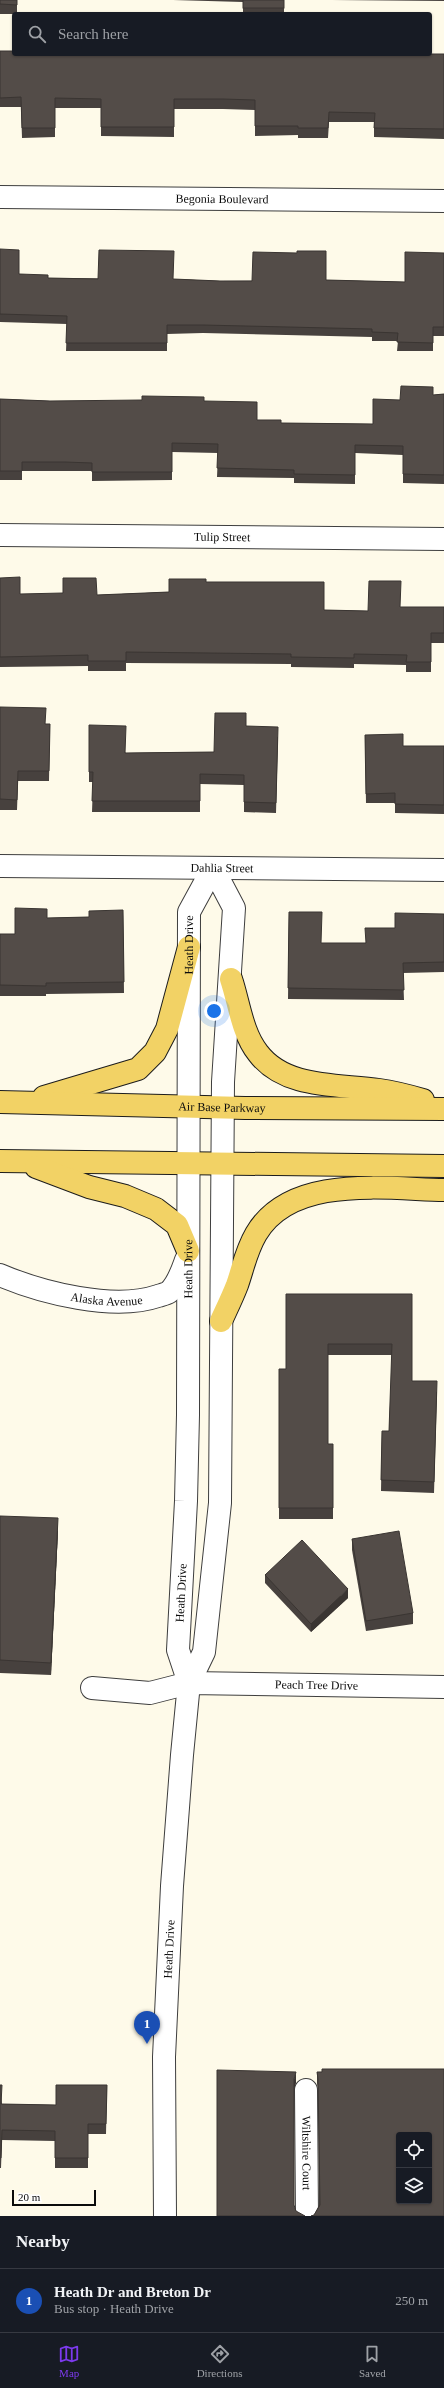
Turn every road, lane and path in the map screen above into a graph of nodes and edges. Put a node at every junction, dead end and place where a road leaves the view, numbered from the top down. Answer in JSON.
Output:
{"nodes":[{"id":1,"x":0,"y":197,"type":"edge"},
{"id":2,"x":444,"y":201,"type":"edge"},
{"id":3,"x":0,"y":535,"type":"edge"},
{"id":4,"x":444,"y":539,"type":"edge"},
{"id":5,"x":0,"y":866,"type":"edge"},
{"id":6,"x":213,"y":868,"type":"junction"},
{"id":7,"x":444,"y":870,"type":"edge"},
{"id":8,"x":189,"y":947,"type":"junction"},
{"id":9,"x":231,"y":979,"type":"junction"},
{"id":10,"x":0,"y":1102,"type":"edge"},
{"id":11,"x":24,"y":1102,"type":"junction"},
{"id":12,"x":444,"y":1104,"type":"edge"},
{"id":13,"x":188,"y":1106,"type":"junction"},
{"id":14,"x":223,"y":1107,"type":"junction"},
{"id":15,"x":444,"y":1109,"type":"edge"},
{"id":16,"x":0,"y":1161,"type":"edge"},
{"id":17,"x":21,"y":1161,"type":"junction"},
{"id":18,"x":188,"y":1164,"type":"junction"},
{"id":19,"x":222,"y":1164,"type":"junction"},
{"id":20,"x":444,"y":1166,"type":"edge"},
{"id":21,"x":444,"y":1190,"type":"edge"},
{"id":22,"x":188,"y":1251,"type":"junction"},
{"id":23,"x":0,"y":1275,"type":"edge"},
{"id":24,"x":221,"y":1322,"type":"junction"},
{"id":25,"x":189,"y":1683,"type":"junction"},
{"id":26,"x":444,"y":1687,"type":"edge"},
{"id":27,"x":92,"y":1688,"type":"dead end"},
{"id":28,"x":306,"y":2090,"type":"dead end"},
{"id":29,"x":165,"y":2216,"type":"edge"},
{"id":30,"x":306,"y":2216,"type":"edge"}],
"edges":[{"from":1,"to":2,"type":"street","name":"Begonia Boulevard"},
{"from":3,"to":4,"type":"street","name":"Tulip Street"},
{"from":5,"to":6,"type":"street","name":"Dahlia Street"},
{"from":6,"to":7,"type":"street","name":"Dahlia Street"},
{"from":6,"to":8,"type":"street","name":"Heath Drive"},
{"from":6,"to":9,"type":"street","name":"Heath Drive"},
{"from":8,"to":11,"type":"main road"},
{"from":8,"to":13,"type":"street","name":"Heath Drive"},
{"from":9,"to":12,"type":"main road"},
{"from":9,"to":14,"type":"street","name":"Heath Drive"},
{"from":10,"to":11,"type":"main road","name":"Air Base Parkway"},
{"from":11,"to":13,"type":"main road","name":"Air Base Parkway"},
{"from":13,"to":14,"type":"main road","name":"Air Base Parkway"},
{"from":13,"to":18,"type":"street","name":"Heath Drive"},
{"from":14,"to":15,"type":"main road","name":"Air Base Parkway"},
{"from":14,"to":19,"type":"street","name":"Heath Drive"},
{"from":16,"to":17,"type":"main road"},
{"from":17,"to":18,"type":"main road"},
{"from":17,"to":22,"type":"main road"},
{"from":18,"to":19,"type":"main road"},
{"from":18,"to":22,"type":"street","name":"Heath Drive"},
{"from":19,"to":20,"type":"main road"},
{"from":19,"to":24,"type":"street","name":"Heath Drive"},
{"from":21,"to":24,"type":"main road"},
{"from":22,"to":23,"type":"street","name":"Alaska Avenue"},
{"from":22,"to":25,"type":"street","name":"Heath Drive"},
{"from":24,"to":25,"type":"street","name":"Heath Drive"},
{"from":25,"to":26,"type":"street","name":"Peach Tree Drive"},
{"from":25,"to":27,"type":"street","name":"Peach Tree Drive"},
{"from":25,"to":29,"type":"street","name":"Heath Drive"},
{"from":28,"to":30,"type":"street","name":"Wiltshire Court"}]}
